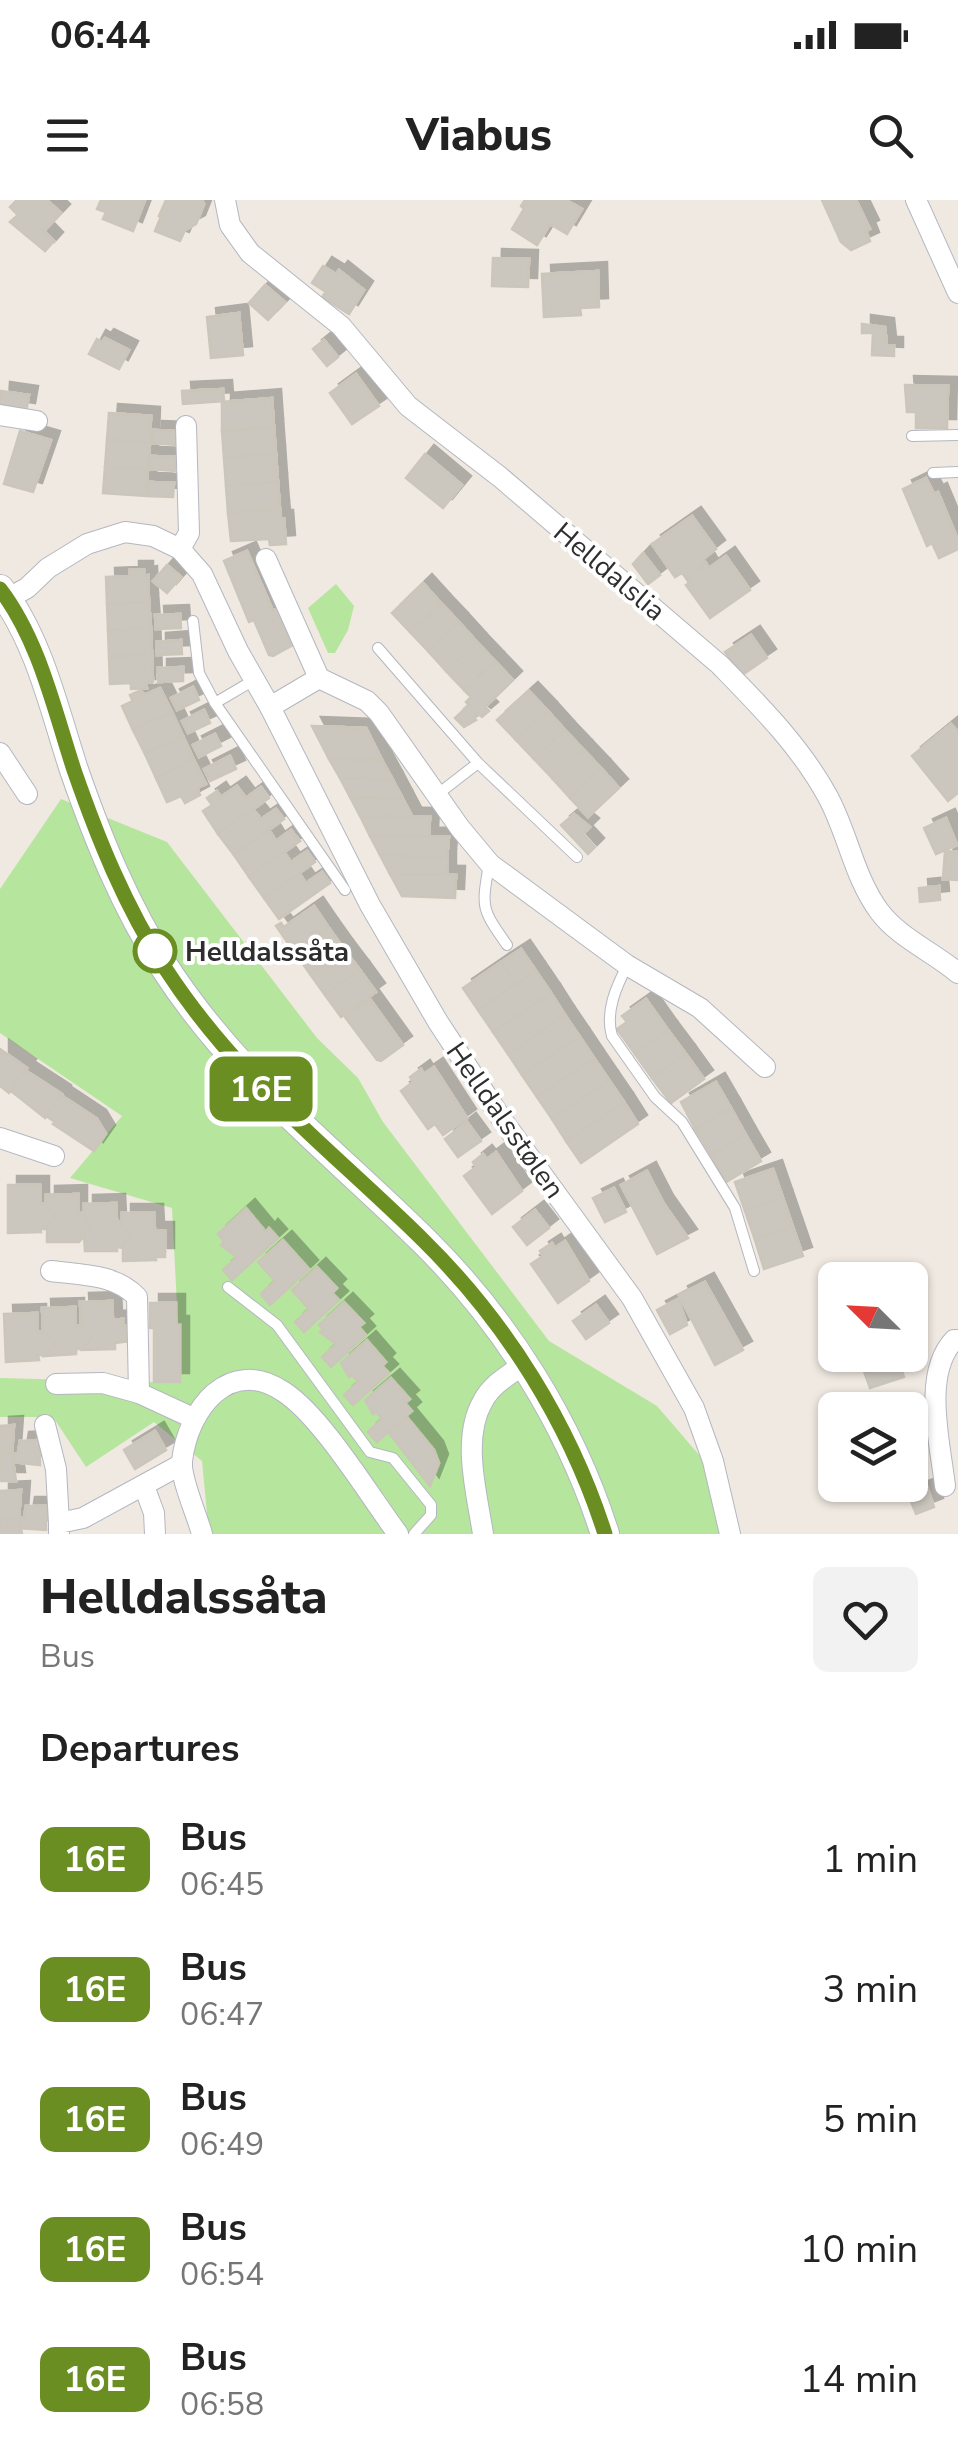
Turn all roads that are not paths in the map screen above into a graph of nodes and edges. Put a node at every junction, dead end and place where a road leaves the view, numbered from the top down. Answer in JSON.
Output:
{"nodes":[{"id":1,"x":224,"y":200,"type":"edge"},
{"id":2,"x":916,"y":200,"type":"edge"},
{"id":3,"x":958,"y":293,"type":"edge"},
{"id":4,"x":0,"y":415,"type":"edge"},
{"id":5,"x":37,"y":421,"type":"dead end"},
{"id":6,"x":186,"y":426,"type":"dead end"},
{"id":7,"x":958,"y":435,"type":"edge"},
{"id":8,"x":912,"y":436,"type":"dead end"},
{"id":9,"x":933,"y":472,"type":"dead end"},
{"id":10,"x":958,"y":472,"type":"edge"},
{"id":11,"x":180,"y":549,"type":"junction"},
{"id":12,"x":266,"y":560,"type":"dead end"},
{"id":13,"x":4,"y":594,"type":"edge"},
{"id":14,"x":193,"y":620,"type":"dead end"},
{"id":15,"x":378,"y":648,"type":"dead end"},
{"id":16,"x":319,"y":678,"type":"junction"},
{"id":17,"x":254,"y":680,"type":"junction"},
{"id":18,"x":215,"y":703,"type":"junction"},
{"id":19,"x":270,"y":707,"type":"junction"},
{"id":20,"x":0,"y":752,"type":"edge"},
{"id":21,"x":478,"y":763,"type":"junction"},
{"id":22,"x":27,"y":794,"type":"dead end"},
{"id":23,"x":438,"y":794,"type":"junction"},
{"id":24,"x":578,"y":857,"type":"dead end"},
{"id":25,"x":490,"y":864,"type":"junction"},
{"id":26,"x":344,"y":890,"type":"dead end"},
{"id":27,"x":507,"y":946,"type":"dead end"},
{"id":28,"x":628,"y":965,"type":"junction"},
{"id":29,"x":958,"y":973,"type":"edge"},
{"id":30,"x":764,"y":1067,"type":"dead end"},
{"id":31,"x":0,"y":1138,"type":"edge"},
{"id":32,"x":54,"y":1156,"type":"dead end"},
{"id":33,"x":51,"y":1271,"type":"dead end"},
{"id":34,"x":754,"y":1271,"type":"dead end"},
{"id":35,"x":228,"y":1287,"type":"dead end"},
{"id":36,"x":958,"y":1340,"type":"edge"},
{"id":37,"x":524,"y":1364,"type":"junction"},
{"id":38,"x":56,"y":1384,"type":"dead end"},
{"id":39,"x":139,"y":1393,"type":"junction"},
{"id":40,"x":193,"y":1418,"type":"junction"},
{"id":41,"x":45,"y":1426,"type":"dead end"},
{"id":42,"x":182,"y":1464,"type":"junction"},
{"id":43,"x":144,"y":1486,"type":"junction"},
{"id":44,"x":944,"y":1486,"type":"dead end"},
{"id":45,"x":59,"y":1529,"type":"edge"},
{"id":46,"x":155,"y":1534,"type":"edge"},
{"id":47,"x":202,"y":1534,"type":"edge"},
{"id":48,"x":398,"y":1534,"type":"edge"},
{"id":49,"x":414,"y":1534,"type":"edge"},
{"id":50,"x":484,"y":1534,"type":"edge"},
{"id":51,"x":605,"y":1534,"type":"edge"},
{"id":52,"x":730,"y":1534,"type":"edge"}],
"edges":[{"from":1,"to":29,"type":"street","name":"Helldalslia"},
{"from":2,"to":3,"type":"street"},
{"from":4,"to":5,"type":"street"},
{"from":6,"to":11,"type":"street"},
{"from":7,"to":8,"type":"lane"},
{"from":9,"to":10,"type":"lane"},
{"from":11,"to":13,"type":"street"},
{"from":11,"to":17,"type":"street","name":"Helldalsstølen"},
{"from":12,"to":16,"type":"street"},
{"from":13,"to":37,"type":"main road"},
{"from":14,"to":18,"type":"lane"},
{"from":15,"to":21,"type":"lane"},
{"from":16,"to":19,"type":"street"},
{"from":16,"to":23,"type":"street"},
{"from":17,"to":18,"type":"lane"},
{"from":17,"to":19,"type":"street","name":"Helldalsstølen"},
{"from":18,"to":26,"type":"lane"},
{"from":19,"to":52,"type":"street","name":"Helldalsstølen"},
{"from":20,"to":22,"type":"street"},
{"from":21,"to":23,"type":"lane"},
{"from":21,"to":24,"type":"lane"},
{"from":23,"to":25,"type":"street"},
{"from":25,"to":27,"type":"lane"},
{"from":25,"to":28,"type":"street"},
{"from":28,"to":30,"type":"street"},
{"from":28,"to":34,"type":"lane"},
{"from":31,"to":32,"type":"street"},
{"from":33,"to":39,"type":"street"},
{"from":35,"to":49,"type":"lane"},
{"from":36,"to":44,"type":"street"},
{"from":37,"to":50,"type":"street"},
{"from":37,"to":51,"type":"main road"},
{"from":38,"to":39,"type":"street"},
{"from":39,"to":40,"type":"street"},
{"from":40,"to":42,"type":"street"},
{"from":40,"to":48,"type":"street"},
{"from":41,"to":45,"type":"street"},
{"from":42,"to":43,"type":"street"},
{"from":42,"to":47,"type":"street"},
{"from":43,"to":45,"type":"street"},
{"from":43,"to":46,"type":"street"}]}
